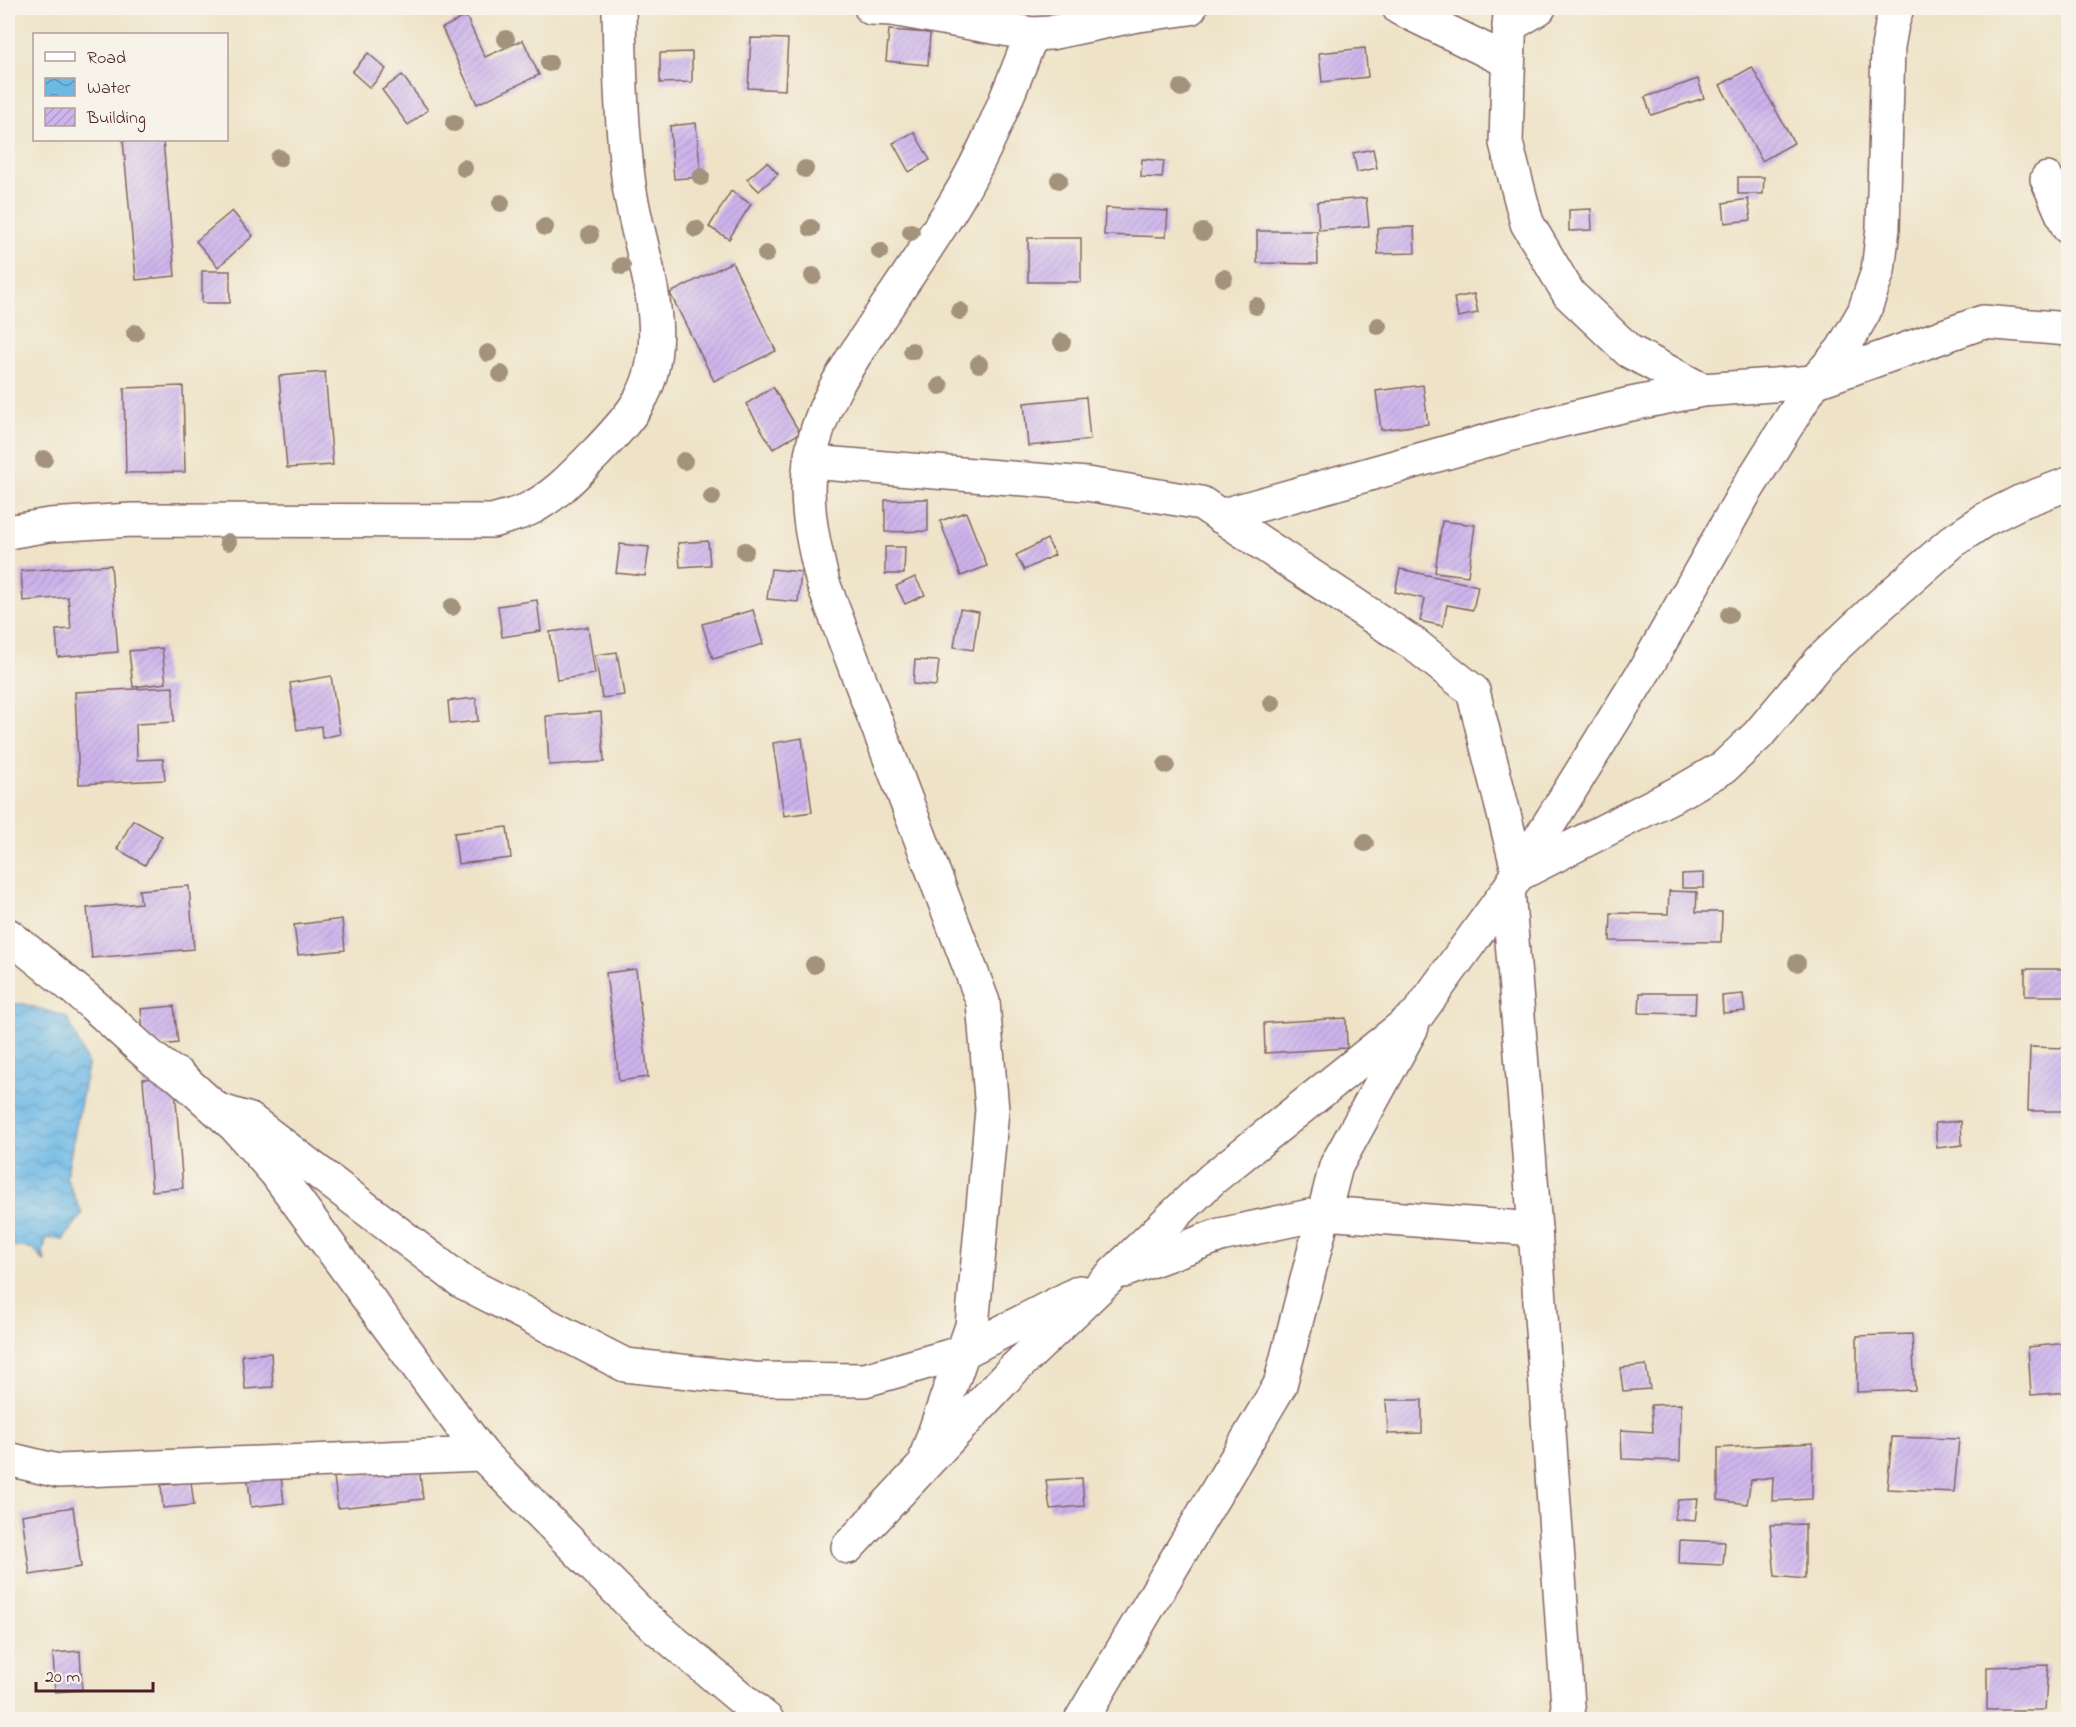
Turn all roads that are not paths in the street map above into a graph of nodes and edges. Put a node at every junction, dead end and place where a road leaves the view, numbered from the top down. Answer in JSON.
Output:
{"nodes":[{"id":1,"x":619,"y":8,"type":"edge"},
{"id":2,"x":871,"y":8,"type":"edge"},
{"id":3,"x":1190,"y":8,"type":"edge"},
{"id":4,"x":1399,"y":8,"type":"edge"},
{"id":5,"x":1539,"y":8,"type":"edge"},
{"id":6,"x":1897,"y":8,"type":"edge"},
{"id":7,"x":1510,"y":17,"type":"edge"},
{"id":8,"x":1032,"y":34,"type":"junction"},
{"id":9,"x":1508,"y":61,"type":"junction"},
{"id":10,"x":2047,"y":178,"type":"dead end"},
{"id":11,"x":2068,"y":227,"type":"edge"},
{"id":12,"x":2068,"y":329,"type":"edge"},
{"id":13,"x":1814,"y":382,"type":"junction"},
{"id":14,"x":1702,"y":390,"type":"junction"},
{"id":15,"x":810,"y":462,"type":"junction"},
{"id":16,"x":2068,"y":484,"type":"edge"},
{"id":17,"x":1220,"y":516,"type":"junction"},
{"id":18,"x":8,"y":532,"type":"edge"},
{"id":19,"x":1513,"y":882,"type":"junction"},
{"id":20,"x":8,"y":935,"type":"edge"},
{"id":21,"x":1418,"y":1014,"type":"junction"},
{"id":22,"x":218,"y":1110,"type":"junction"},
{"id":23,"x":1324,"y":1213,"type":"junction"},
{"id":24,"x":1535,"y":1229,"type":"junction"},
{"id":25,"x":1112,"y":1275,"type":"junction"},
{"id":26,"x":963,"y":1352,"type":"junction"},
{"id":27,"x":482,"y":1454,"type":"junction"},
{"id":28,"x":8,"y":1459,"type":"edge"},
{"id":29,"x":922,"y":1467,"type":"junction"},
{"id":30,"x":848,"y":1547,"type":"dead end"},
{"id":31,"x":767,"y":1719,"type":"edge"},
{"id":32,"x":1082,"y":1719,"type":"edge"},
{"id":33,"x":1569,"y":1719,"type":"edge"}],
"edges":[{"from":1,"to":18,"type":"street"},
{"from":2,"to":8,"type":"street"},
{"from":3,"to":8,"type":"street"},
{"from":4,"to":9,"type":"street"},
{"from":5,"to":7,"type":"street"},
{"from":6,"to":13,"type":"street"},
{"from":7,"to":9,"type":"street"},
{"from":8,"to":15,"type":"street"},
{"from":9,"to":14,"type":"street"},
{"from":10,"to":11,"type":"street"},
{"from":12,"to":13,"type":"street"},
{"from":13,"to":14,"type":"street"},
{"from":13,"to":19,"type":"street"},
{"from":14,"to":17,"type":"street"},
{"from":15,"to":17,"type":"street"},
{"from":15,"to":26,"type":"street"},
{"from":16,"to":19,"type":"street"},
{"from":17,"to":19,"type":"street"},
{"from":19,"to":21,"type":"street"},
{"from":19,"to":24,"type":"street"},
{"from":20,"to":22,"type":"street"},
{"from":21,"to":23,"type":"street"},
{"from":21,"to":25,"type":"street"},
{"from":22,"to":26,"type":"street"},
{"from":22,"to":27,"type":"street"},
{"from":23,"to":24,"type":"street"},
{"from":23,"to":25,"type":"street"},
{"from":23,"to":32,"type":"street"},
{"from":24,"to":33,"type":"street"},
{"from":25,"to":26,"type":"street"},
{"from":25,"to":29,"type":"street"},
{"from":26,"to":29,"type":"street"},
{"from":27,"to":28,"type":"street"},
{"from":27,"to":31,"type":"street"},
{"from":29,"to":30,"type":"street"}]}
